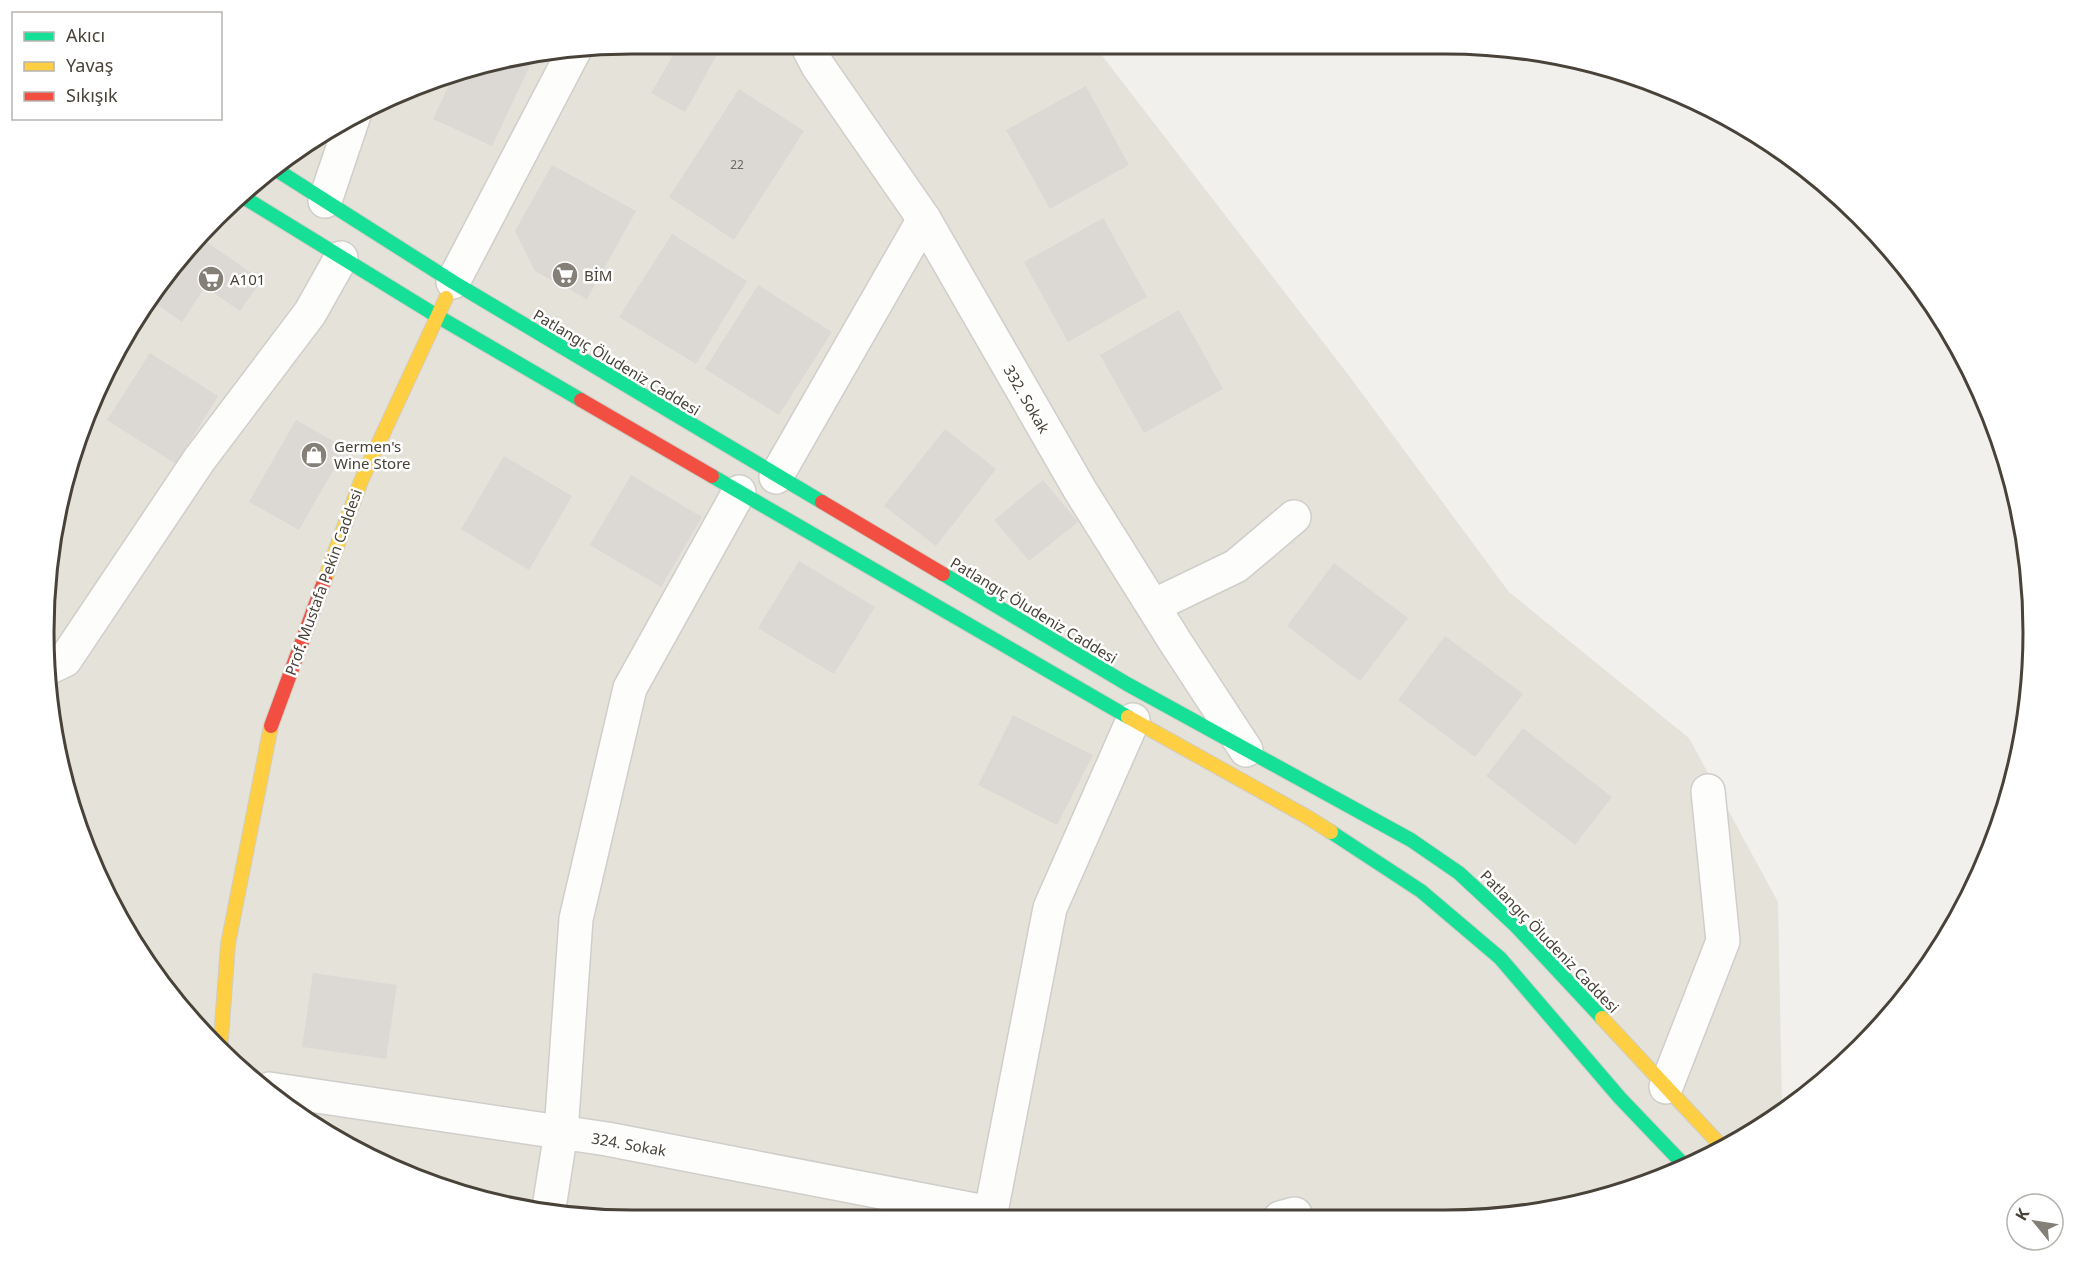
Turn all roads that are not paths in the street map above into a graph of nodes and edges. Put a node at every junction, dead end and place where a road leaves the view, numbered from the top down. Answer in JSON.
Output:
{"nodes":[{"id":1,"x":812,"y":54,"type":"edge"},
{"id":2,"x":571,"y":58,"type":"edge"},
{"id":3,"x":350,"y":128,"type":"edge"},
{"id":4,"x":281,"y":173,"type":"edge"},
{"id":5,"x":248,"y":200,"type":"edge"},
{"id":6,"x":325,"y":201,"type":"junction"},
{"id":7,"x":924,"y":219,"type":"junction"},
{"id":8,"x":341,"y":258,"type":"junction"},
{"id":9,"x":453,"y":282,"type":"junction"},
{"id":10,"x":437,"y":316,"type":"junction"},
{"id":11,"x":776,"y":477,"type":"junction"},
{"id":12,"x":739,"y":492,"type":"junction"},
{"id":13,"x":1294,"y":517,"type":"dead end"},
{"id":14,"x":1153,"y":606,"type":"junction"},
{"id":15,"x":55,"y":665,"type":"edge"},
{"id":16,"x":1133,"y":720,"type":"junction"},
{"id":17,"x":1246,"y":750,"type":"junction"},
{"id":18,"x":1708,"y":791,"type":"dead end"},
{"id":19,"x":221,"y":1039,"type":"edge"},
{"id":20,"x":1666,"y":1087,"type":"junction"},
{"id":21,"x":279,"y":1091,"type":"edge"},
{"id":22,"x":561,"y":1132,"type":"junction"},
{"id":23,"x":1717,"y":1142,"type":"edge"},
{"id":24,"x":1679,"y":1160,"type":"edge"},
{"id":25,"x":550,"y":1204,"type":"edge"},
{"id":26,"x":965,"y":1210,"type":"edge"},
{"id":27,"x":991,"y":1210,"type":"edge"}],
"edges":[{"from":1,"to":7,"type":"street","name":"332. Sokak"},
{"from":2,"to":9,"type":"street","name":"Prof. Mustafa Pekin Caddesi"},
{"from":3,"to":6,"type":"street"},
{"from":4,"to":6,"type":"main road","name":"Patlangıç Öludeniz Caddesi"},
{"from":5,"to":8,"type":"main road"},
{"from":6,"to":9,"type":"main road","name":"Patlangıç Öludeniz Caddesi"},
{"from":7,"to":11,"type":"street"},
{"from":7,"to":14,"type":"street","name":"332. Sokak"},
{"from":8,"to":10,"type":"main road"},
{"from":8,"to":15,"type":"street"},
{"from":9,"to":10,"type":"main road","name":"Prof. Mustafa Pekin Caddesi"},
{"from":9,"to":11,"type":"main road","name":"Patlangıç Öludeniz Caddesi"},
{"from":10,"to":12,"type":"main road"},
{"from":10,"to":19,"type":"main road","name":"Prof. Mustafa Pekin Caddesi"},
{"from":11,"to":17,"type":"main road","name":"Patlangıç Öludeniz Caddesi"},
{"from":12,"to":16,"type":"main road"},
{"from":12,"to":22,"type":"street"},
{"from":13,"to":14,"type":"street"},
{"from":14,"to":17,"type":"street","name":"332. Sokak"},
{"from":16,"to":24,"type":"main road"},
{"from":16,"to":27,"type":"street"},
{"from":17,"to":20,"type":"main road","name":"Patlangıç Öludeniz Caddesi"},
{"from":18,"to":20,"type":"street"},
{"from":20,"to":23,"type":"main road","name":"Patlangıç Öludeniz Caddesi"},
{"from":21,"to":22,"type":"street","name":"324. Sokak"},
{"from":22,"to":25,"type":"street"},
{"from":22,"to":26,"type":"street","name":"324. Sokak"}]}
